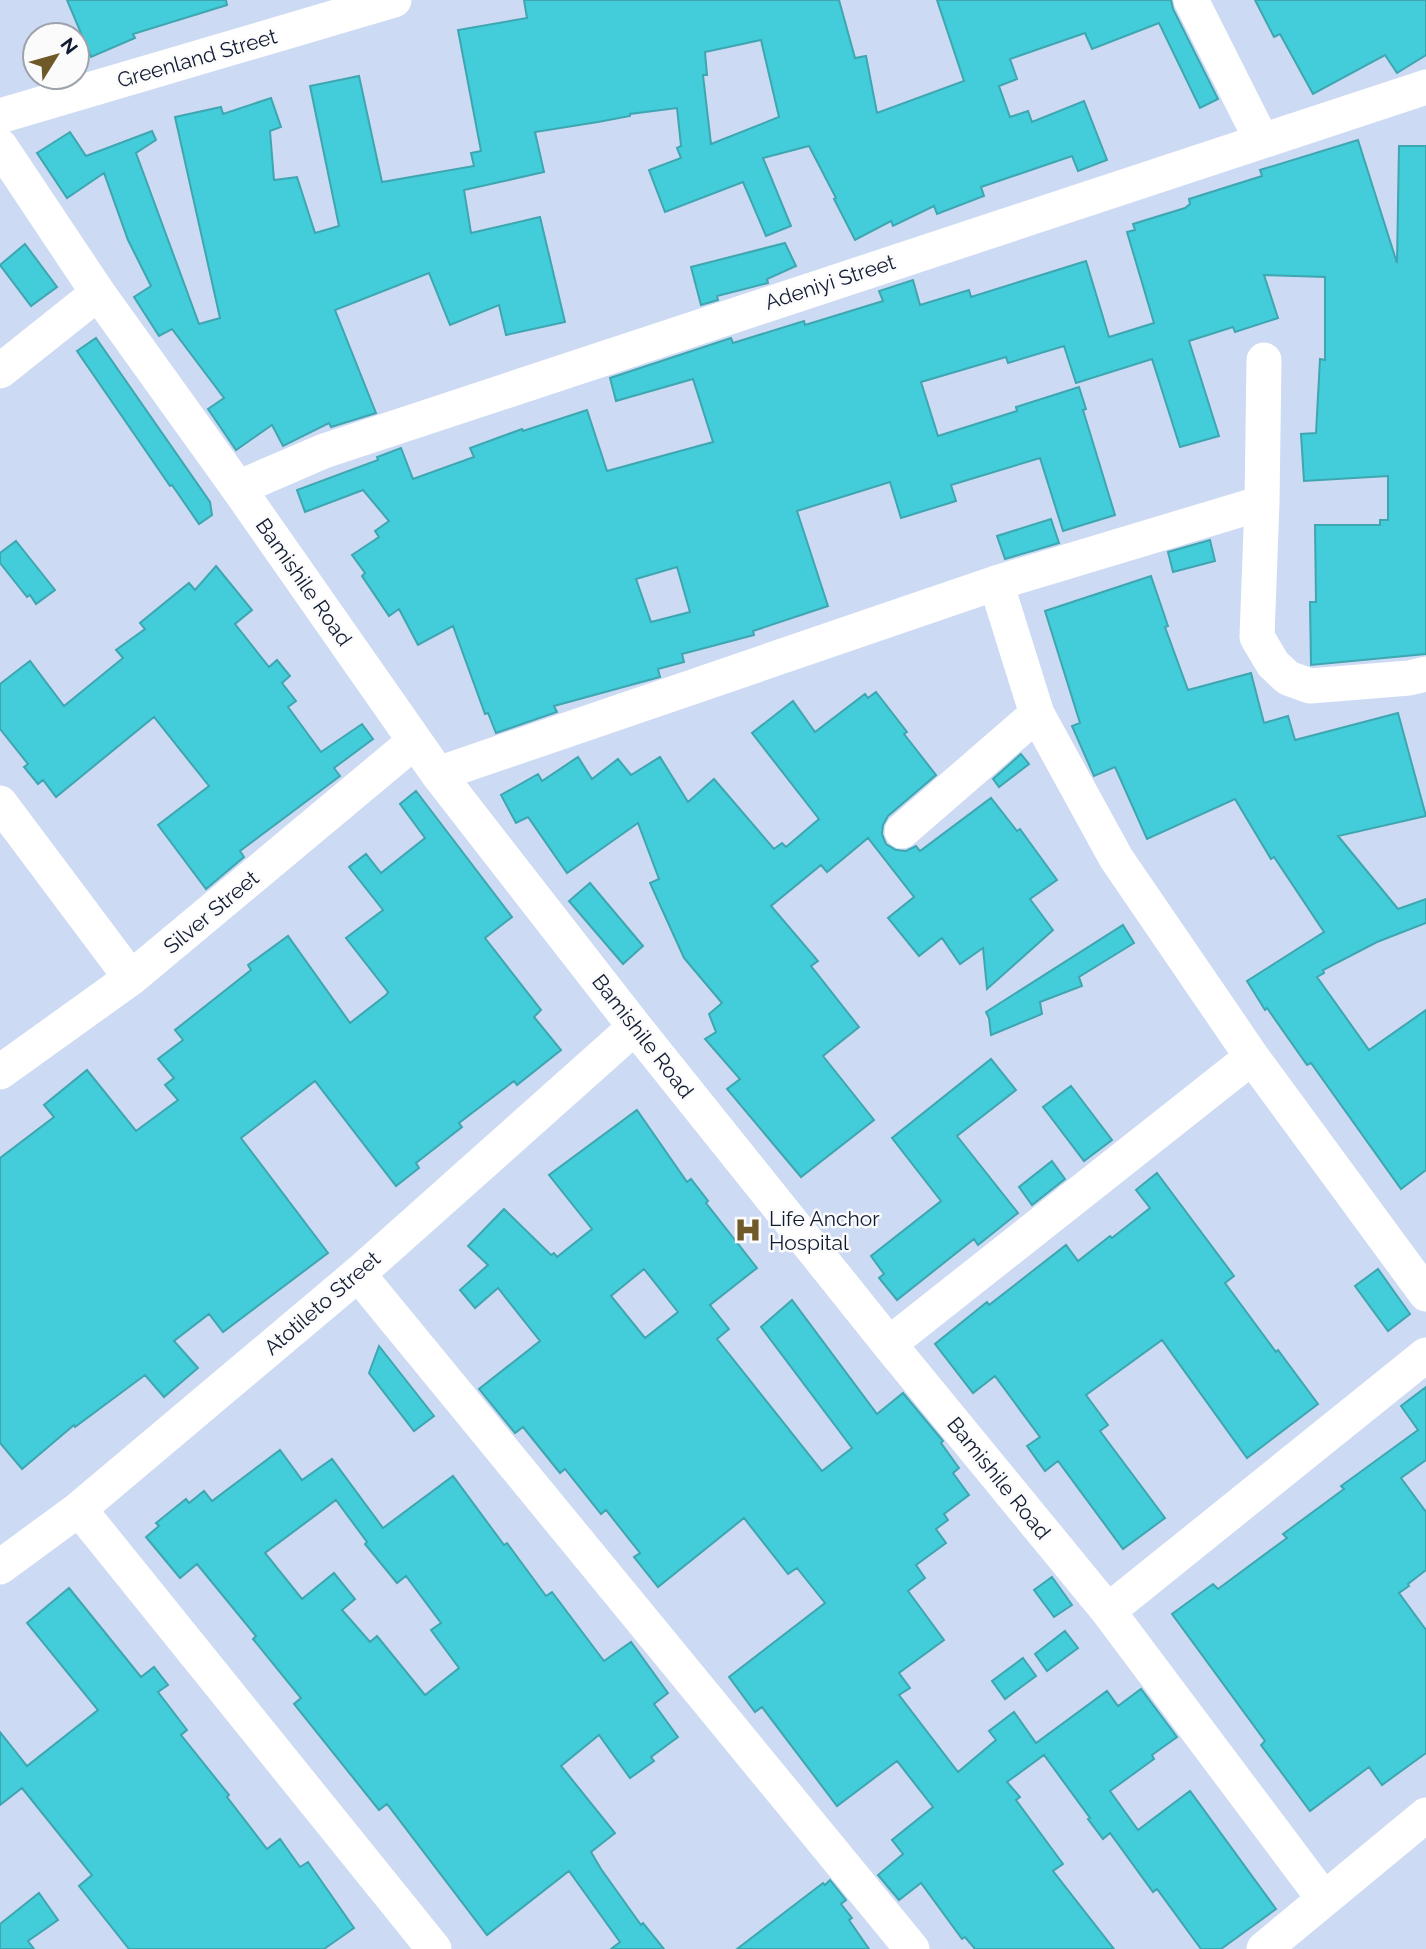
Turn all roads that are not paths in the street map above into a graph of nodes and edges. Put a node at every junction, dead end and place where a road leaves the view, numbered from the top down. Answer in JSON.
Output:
{"nodes":[{"id":1,"x":394,"y":0,"type":"edge"},
{"id":2,"x":1191,"y":0,"type":"edge"},
{"id":3,"x":1426,"y":87,"type":"edge"},
{"id":4,"x":0,"y":116,"type":"edge"},
{"id":5,"x":1262,"y":141,"type":"junction"},
{"id":6,"x":0,"y":146,"type":"edge"},
{"id":7,"x":99,"y":293,"type":"junction"},
{"id":8,"x":1264,"y":360,"type":"dead end"},
{"id":9,"x":0,"y":371,"type":"edge"},
{"id":10,"x":238,"y":488,"type":"junction"},
{"id":11,"x":1262,"y":503,"type":"junction"},
{"id":12,"x":996,"y":583,"type":"junction"},
{"id":13,"x":1420,"y":685,"type":"edge"},
{"id":14,"x":1037,"y":715,"type":"junction"},
{"id":15,"x":415,"y":741,"type":"junction"},
{"id":16,"x":438,"y":774,"type":"junction"},
{"id":17,"x":0,"y":803,"type":"edge"},
{"id":18,"x":902,"y":831,"type":"dead end"},
{"id":19,"x":131,"y":978,"type":"junction"},
{"id":20,"x":635,"y":1027,"type":"junction"},
{"id":21,"x":1252,"y":1057,"type":"junction"},
{"id":22,"x":0,"y":1072,"type":"edge"},
{"id":23,"x":358,"y":1273,"type":"junction"},
{"id":24,"x":1426,"y":1294,"type":"edge"},
{"id":25,"x":888,"y":1344,"type":"junction"},
{"id":26,"x":1426,"y":1355,"type":"edge"},
{"id":27,"x":79,"y":1509,"type":"junction"},
{"id":28,"x":0,"y":1567,"type":"edge"},
{"id":29,"x":1108,"y":1611,"type":"junction"},
{"id":30,"x":1426,"y":1815,"type":"edge"},
{"id":31,"x":1324,"y":1899,"type":"junction"},
{"id":32,"x":1266,"y":1948,"type":"edge"},
{"id":33,"x":434,"y":1949,"type":"edge"},
{"id":34,"x":912,"y":1949,"type":"edge"}],
"edges":[{"from":1,"to":4,"type":"street","name":"Greenland Street"},
{"from":2,"to":5,"type":"street"},
{"from":3,"to":5,"type":"street","name":"Adeniyi Street"},
{"from":5,"to":10,"type":"street","name":"Adeniyi Street"},
{"from":6,"to":7,"type":"street","name":"Bamishile Road"},
{"from":7,"to":9,"type":"street"},
{"from":7,"to":10,"type":"street","name":"Bamishile Road"},
{"from":8,"to":11,"type":"street"},
{"from":10,"to":15,"type":"street","name":"Bamishile Road"},
{"from":11,"to":12,"type":"street"},
{"from":11,"to":13,"type":"street"},
{"from":12,"to":14,"type":"street"},
{"from":12,"to":16,"type":"street"},
{"from":14,"to":18,"type":"street"},
{"from":14,"to":21,"type":"street"},
{"from":15,"to":16,"type":"street","name":"Bamishile Road"},
{"from":15,"to":19,"type":"street","name":"Silver Street"},
{"from":16,"to":20,"type":"street","name":"Bamishile Road"},
{"from":17,"to":19,"type":"street"},
{"from":19,"to":22,"type":"street","name":"Silver Street"},
{"from":20,"to":23,"type":"street","name":"Atotileto Street"},
{"from":20,"to":25,"type":"street","name":"Bamishile Road"},
{"from":21,"to":24,"type":"street"},
{"from":21,"to":25,"type":"street"},
{"from":23,"to":27,"type":"street","name":"Atotileto Street"},
{"from":23,"to":34,"type":"street"},
{"from":25,"to":29,"type":"street","name":"Bamishile Road"},
{"from":26,"to":29,"type":"street"},
{"from":27,"to":28,"type":"street","name":"Atotileto Street"},
{"from":27,"to":33,"type":"street"},
{"from":29,"to":31,"type":"street","name":"Bamishile Road"},
{"from":30,"to":31,"type":"street"},
{"from":31,"to":32,"type":"street"}]}
